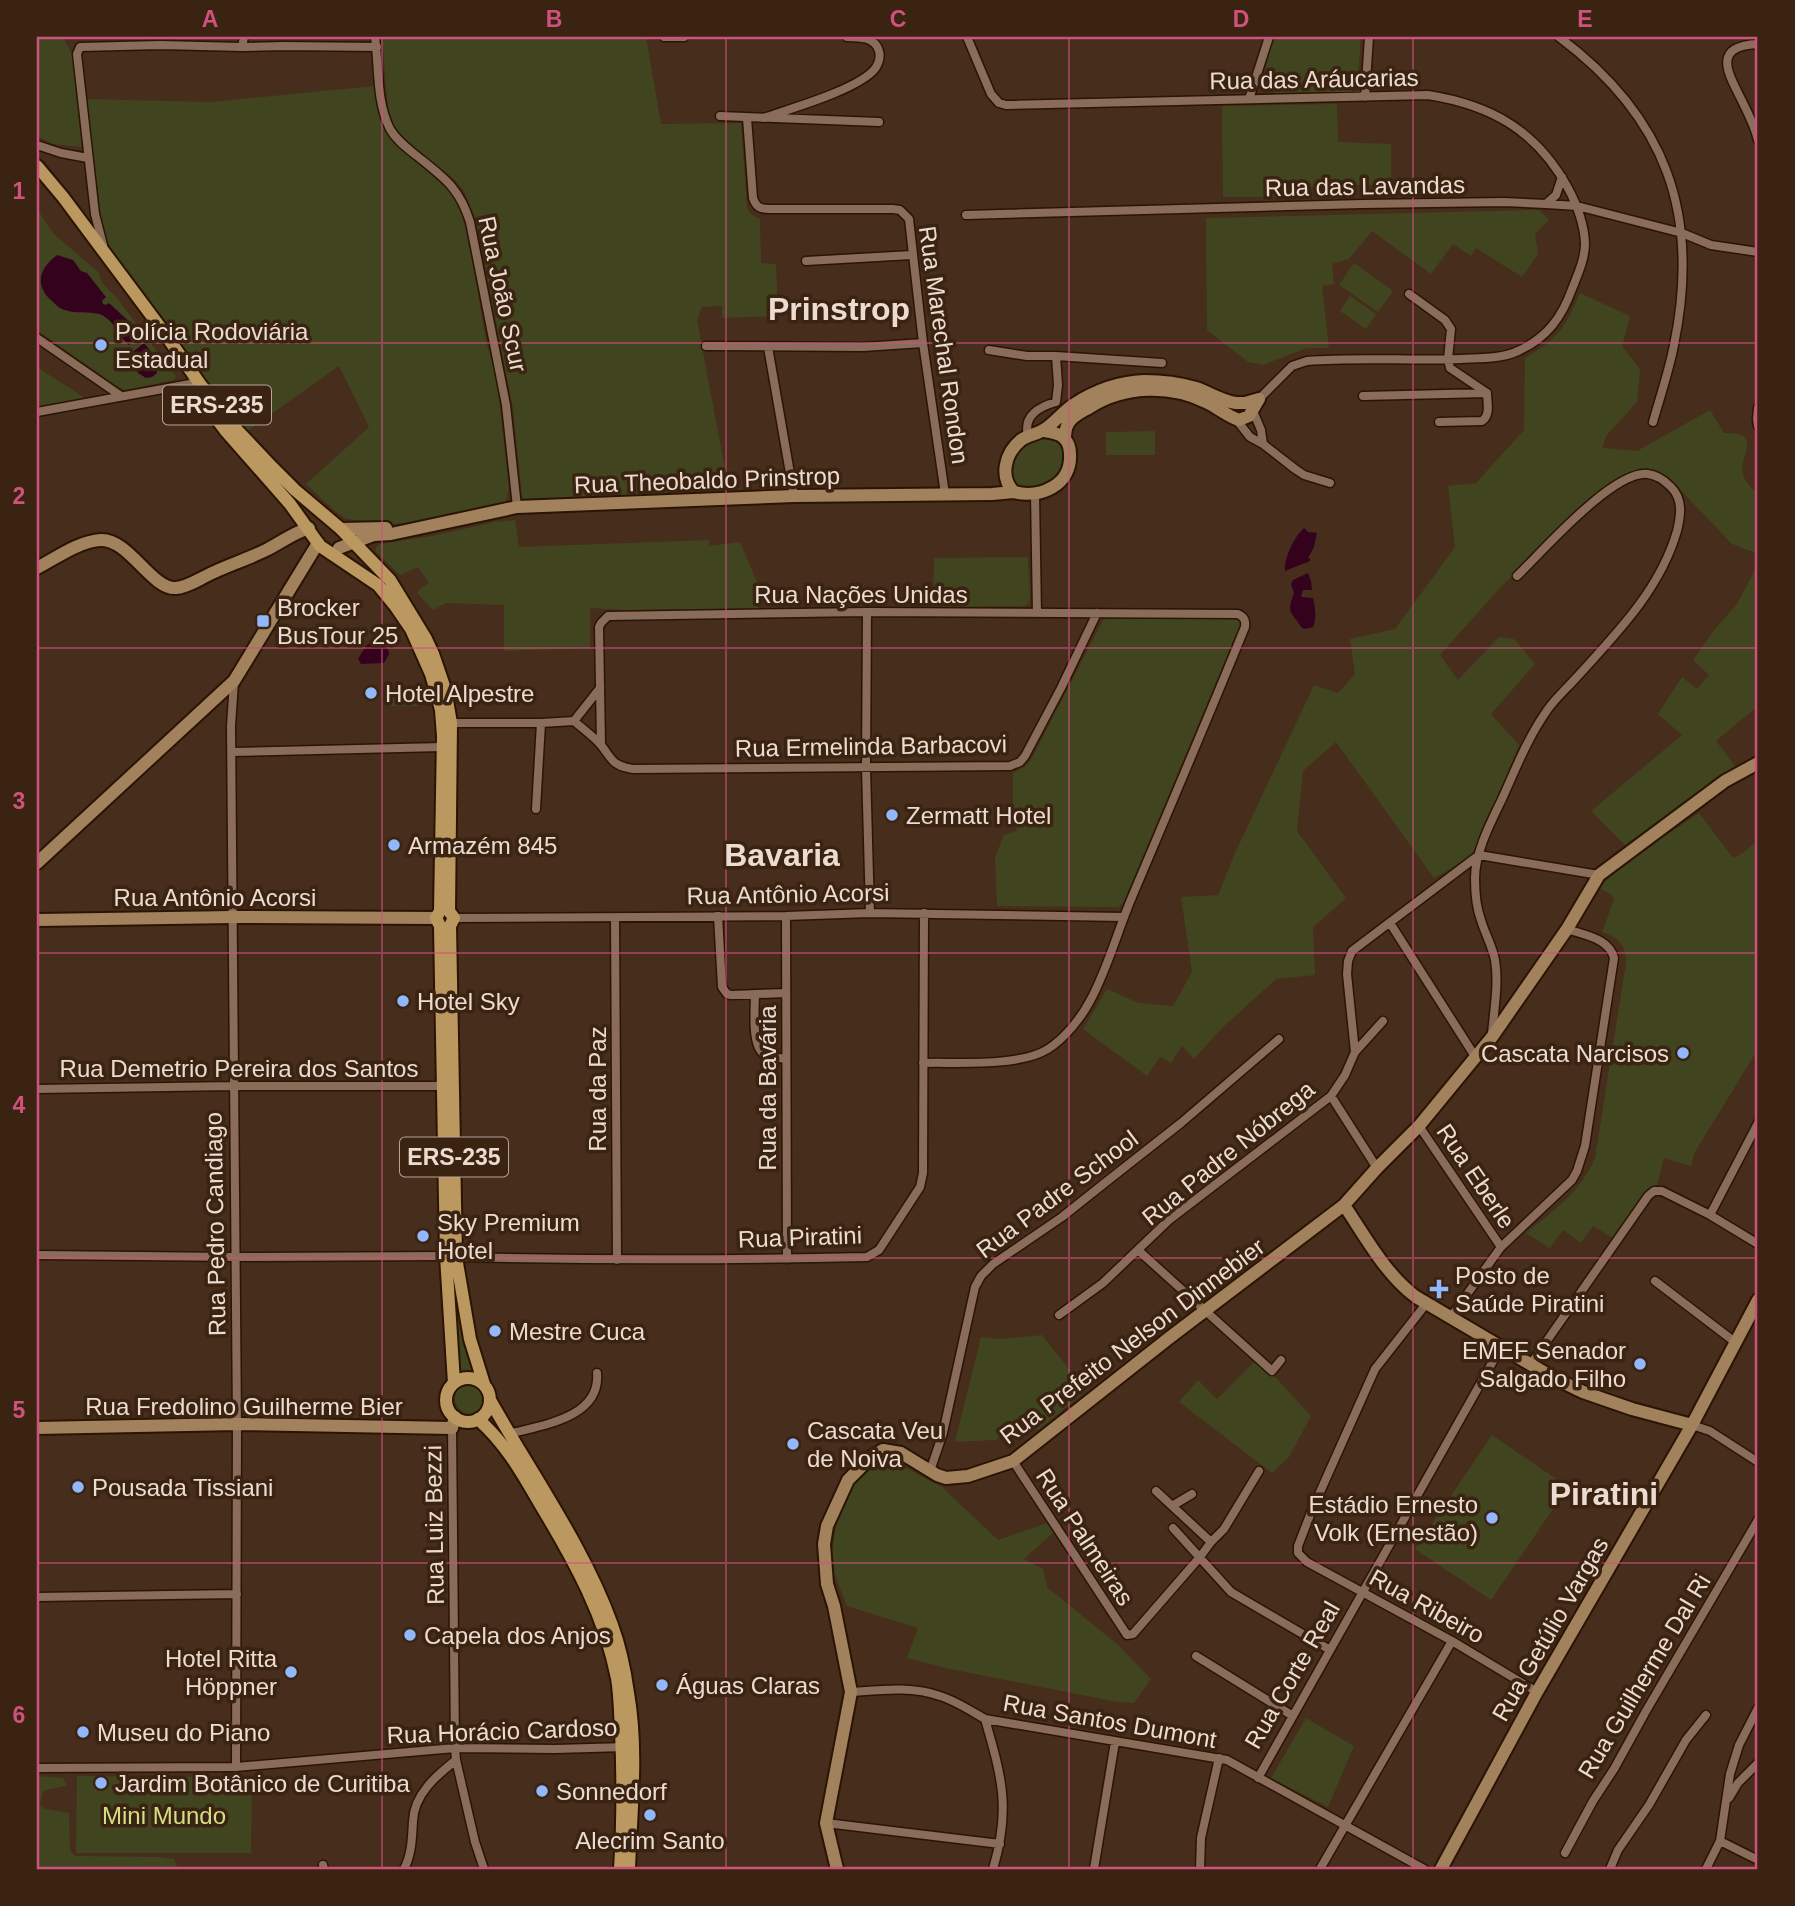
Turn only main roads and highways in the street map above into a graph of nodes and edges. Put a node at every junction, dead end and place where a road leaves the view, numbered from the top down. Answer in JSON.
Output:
{"nodes":[{"id":1,"x":37,"y":166,"type":"edge"},
{"id":2,"x":37,"y":176,"type":"edge"},
{"id":3,"x":193,"y":381,"type":"junction"},
{"id":4,"x":309,"y":528,"type":"junction"},
{"id":5,"x":337,"y":528,"type":"junction"},
{"id":6,"x":325,"y":546,"type":"junction"},
{"id":7,"x":445,"y":918,"type":"junction"},
{"id":8,"x":451,"y":1257,"type":"junction"},
{"id":9,"x":454,"y":1383,"type":"junction"},
{"id":10,"x":484,"y":1384,"type":"junction"},
{"id":11,"x":490,"y":1400,"type":"junction"},
{"id":12,"x":478,"y":1419,"type":"junction"},
{"id":13,"x":627,"y":1746,"type":"junction"},
{"id":14,"x":620,"y":1869,"type":"edge"},
{"id":15,"x":629,"y":1869,"type":"edge"}],
"edges":[{"from":1,"to":3,"type":"main road","number":"ERS-235"},
{"from":2,"to":3,"type":"main road","number":"ERS-235"},
{"from":3,"to":4,"type":"main road","number":"ERS-235"},
{"from":3,"to":5,"type":"main road","number":"ERS-235"},
{"from":4,"to":5,"type":"main road"},
{"from":4,"to":6,"type":"main road","number":"ERS-235"},
{"from":5,"to":6,"type":"main road"},
{"from":5,"to":6,"type":"main road"},
{"from":5,"to":7,"type":"main road","number":"ERS-235"},
{"from":6,"to":7,"type":"main road","number":"ERS-235"},
{"from":7,"to":8,"type":"main road","number":"ERS-235"},
{"from":7,"to":8,"type":"main road","number":"ERS-235"},
{"from":8,"to":9,"type":"main road","number":"ERS-235"},
{"from":8,"to":10,"type":"main road","number":"ERS-235"},
{"from":9,"to":10,"type":"main road"},
{"from":9,"to":12,"type":"main road","number":"ERS-235"},
{"from":10,"to":11,"type":"main road","number":"ERS-235"},
{"from":11,"to":12,"type":"main road"},
{"from":11,"to":13,"type":"main road","number":"ERS-235"},
{"from":12,"to":13,"type":"main road","number":"ERS-235"},
{"from":13,"to":14,"type":"main road","number":"ERS-235"},
{"from":13,"to":15,"type":"main road","number":"ERS-235"}]}
